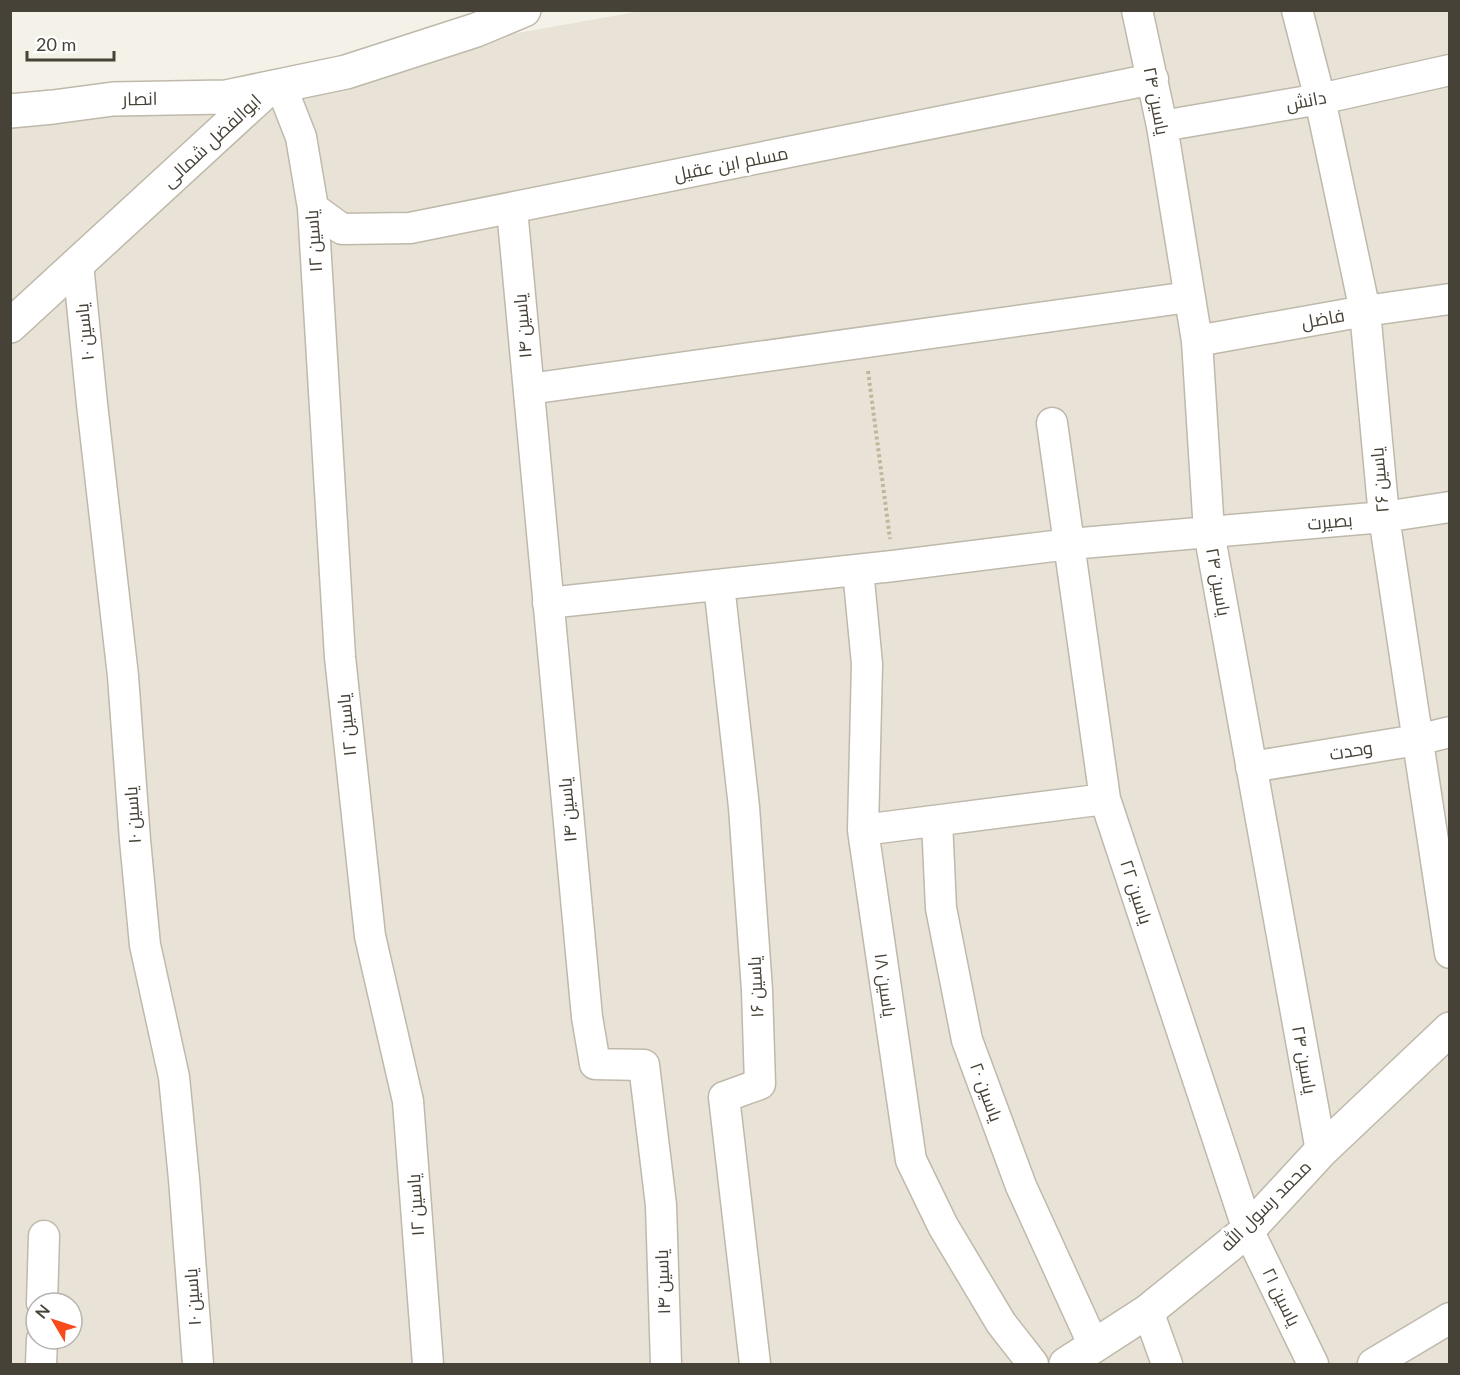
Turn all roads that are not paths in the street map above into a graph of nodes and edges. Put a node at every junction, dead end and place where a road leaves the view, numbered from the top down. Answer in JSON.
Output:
{"nodes":[{"id":1,"x":524,"y":10,"type":"edge"},
{"id":2,"x":1137,"y":10,"type":"edge"},
{"id":3,"x":1297,"y":10,"type":"edge"},
{"id":4,"x":1449,"y":70,"type":"edge"},
{"id":5,"x":1153,"y":79,"type":"junction"},
{"id":6,"x":275,"y":87,"type":"junction"},
{"id":7,"x":1320,"y":99,"type":"junction"},
{"id":8,"x":10,"y":111,"type":"edge"},
{"id":9,"x":1162,"y":126,"type":"junction"},
{"id":10,"x":313,"y":208,"type":"junction"},
{"id":11,"x":512,"y":209,"type":"junction"},
{"id":12,"x":78,"y":264,"type":"junction"},
{"id":13,"x":1189,"y":297,"type":"junction"},
{"id":14,"x":1449,"y":299,"type":"edge"},
{"id":15,"x":1365,"y":311,"type":"junction"},
{"id":16,"x":10,"y":326,"type":"edge"},
{"id":17,"x":1197,"y":341,"type":"junction"},
{"id":18,"x":529,"y":389,"type":"junction"},
{"id":19,"x":1052,"y":423,"type":"dead end"},
{"id":20,"x":1449,"y":507,"type":"edge"},
{"id":21,"x":1384,"y":517,"type":"junction"},
{"id":22,"x":1209,"y":532,"type":"junction"},
{"id":23,"x":1070,"y":544,"type":"junction"},
{"id":24,"x":858,"y":570,"type":"junction"},
{"id":25,"x":719,"y":585,"type":"junction"},
{"id":26,"x":549,"y":603,"type":"junction"},
{"id":27,"x":1449,"y":732,"type":"edge"},
{"id":28,"x":1417,"y":740,"type":"junction"},
{"id":29,"x":1251,"y":767,"type":"junction"},
{"id":30,"x":1105,"y":799,"type":"junction"},
{"id":31,"x":937,"y":821,"type":"junction"},
{"id":32,"x":863,"y":830,"type":"junction"},
{"id":33,"x":1449,"y":953,"type":"edge"},
{"id":34,"x":1449,"y":1029,"type":"edge"},
{"id":35,"x":1320,"y":1151,"type":"junction"},
{"id":36,"x":1248,"y":1230,"type":"junction"},
{"id":37,"x":44,"y":1236,"type":"dead end"},
{"id":38,"x":42,"y":1291,"type":"edge"},
{"id":39,"x":1148,"y":1311,"type":"junction"},
{"id":40,"x":1449,"y":1318,"type":"edge"},
{"id":41,"x":1094,"y":1346,"type":"junction"},
{"id":42,"x":198,"y":1365,"type":"edge"},
{"id":43,"x":428,"y":1365,"type":"edge"},
{"id":44,"x":666,"y":1365,"type":"edge"},
{"id":45,"x":755,"y":1365,"type":"edge"},
{"id":46,"x":1034,"y":1365,"type":"edge"},
{"id":47,"x":1066,"y":1365,"type":"edge"},
{"id":48,"x":1167,"y":1365,"type":"edge"},
{"id":49,"x":1314,"y":1365,"type":"edge"},
{"id":50,"x":1374,"y":1365,"type":"edge"}],
"edges":[{"from":1,"to":6,"type":"street","name":"ابوالفضل شمالی"},
{"from":2,"to":5,"type":"street","name":"یاسین ۲۴"},
{"from":3,"to":7,"type":"street","name":"یاسین ۲۶"},
{"from":4,"to":7,"type":"street","name":"دانش"},
{"from":5,"to":9,"type":"street","name":"یاسین ۲۴"},
{"from":5,"to":11,"type":"street","name":"مسلم ابن عقیل"},
{"from":6,"to":8,"type":"street","name":"انصار"},
{"from":6,"to":10,"type":"street","name":"یاسین ۱۲"},
{"from":6,"to":12,"type":"street","name":"ابوالفضل شمالی"},
{"from":7,"to":9,"type":"street","name":"دانش"},
{"from":7,"to":15,"type":"street","name":"یاسین ۲۶"},
{"from":9,"to":13,"type":"street","name":"یاسین ۲۴"},
{"from":10,"to":11,"type":"street","name":"مسلم ابن عقیل"},
{"from":10,"to":43,"type":"street","name":"یاسین ۱۲"},
{"from":11,"to":18,"type":"street","name":"یاسین ۱۴"},
{"from":12,"to":16,"type":"street","name":"ابوالفضل شمالی"},
{"from":12,"to":42,"type":"street","name":"یاسین ۱۰"},
{"from":13,"to":17,"type":"street","name":"یاسین ۲۴"},
{"from":13,"to":18,"type":"street"},
{"from":14,"to":15,"type":"street","name":"فاضل"},
{"from":15,"to":17,"type":"street","name":"فاضل"},
{"from":15,"to":21,"type":"street","name":"یاسین ۲۶"},
{"from":17,"to":22,"type":"street","name":"یاسین ۲۴"},
{"from":18,"to":26,"type":"street","name":"یاسین ۱۴"},
{"from":19,"to":23,"type":"street","name":"یاسین ۲۲"},
{"from":20,"to":21,"type":"street","name":"بصیرت"},
{"from":21,"to":22,"type":"street","name":"بصیرت"},
{"from":21,"to":28,"type":"street","name":"یاسین ۲۶"},
{"from":22,"to":23,"type":"street","name":"بصیرت"},
{"from":22,"to":29,"type":"street","name":"یاسین ۲۴"},
{"from":23,"to":24,"type":"street","name":"بصیرت"},
{"from":23,"to":30,"type":"street","name":"یاسین ۲۲"},
{"from":24,"to":25,"type":"street","name":"بصیرت"},
{"from":24,"to":32,"type":"street","name":"یاسین ۱۸"},
{"from":25,"to":26,"type":"street","name":"بصیرت"},
{"from":25,"to":45,"type":"street","name":"یاسین ۱۶"},
{"from":26,"to":44,"type":"street","name":"یاسین ۱۴"},
{"from":27,"to":28,"type":"street","name":"وحدت"},
{"from":28,"to":29,"type":"street","name":"وحدت"},
{"from":28,"to":33,"type":"street","name":"یاسین ۲۶"},
{"from":29,"to":35,"type":"street","name":"یاسین ۲۴"},
{"from":30,"to":31,"type":"street"},
{"from":30,"to":36,"type":"street","name":"یاسین ۲۲"},
{"from":31,"to":32,"type":"street"},
{"from":31,"to":41,"type":"street","name":"یاسین ۲۰"},
{"from":32,"to":46,"type":"street","name":"یاسین ۱۸"},
{"from":34,"to":35,"type":"street","name":"محمد رسول الله"},
{"from":35,"to":36,"type":"street","name":"محمد رسول الله"},
{"from":36,"to":39,"type":"street","name":"محمد رسول الله"},
{"from":36,"to":49,"type":"street","name":"یاسین ۲۱"},
{"from":37,"to":38,"type":"street"},
{"from":39,"to":41,"type":"street","name":"محمد رسول الله"},
{"from":39,"to":48,"type":"street"},
{"from":40,"to":50,"type":"street"},
{"from":41,"to":47,"type":"street","name":"محمد رسول الله"}]}
